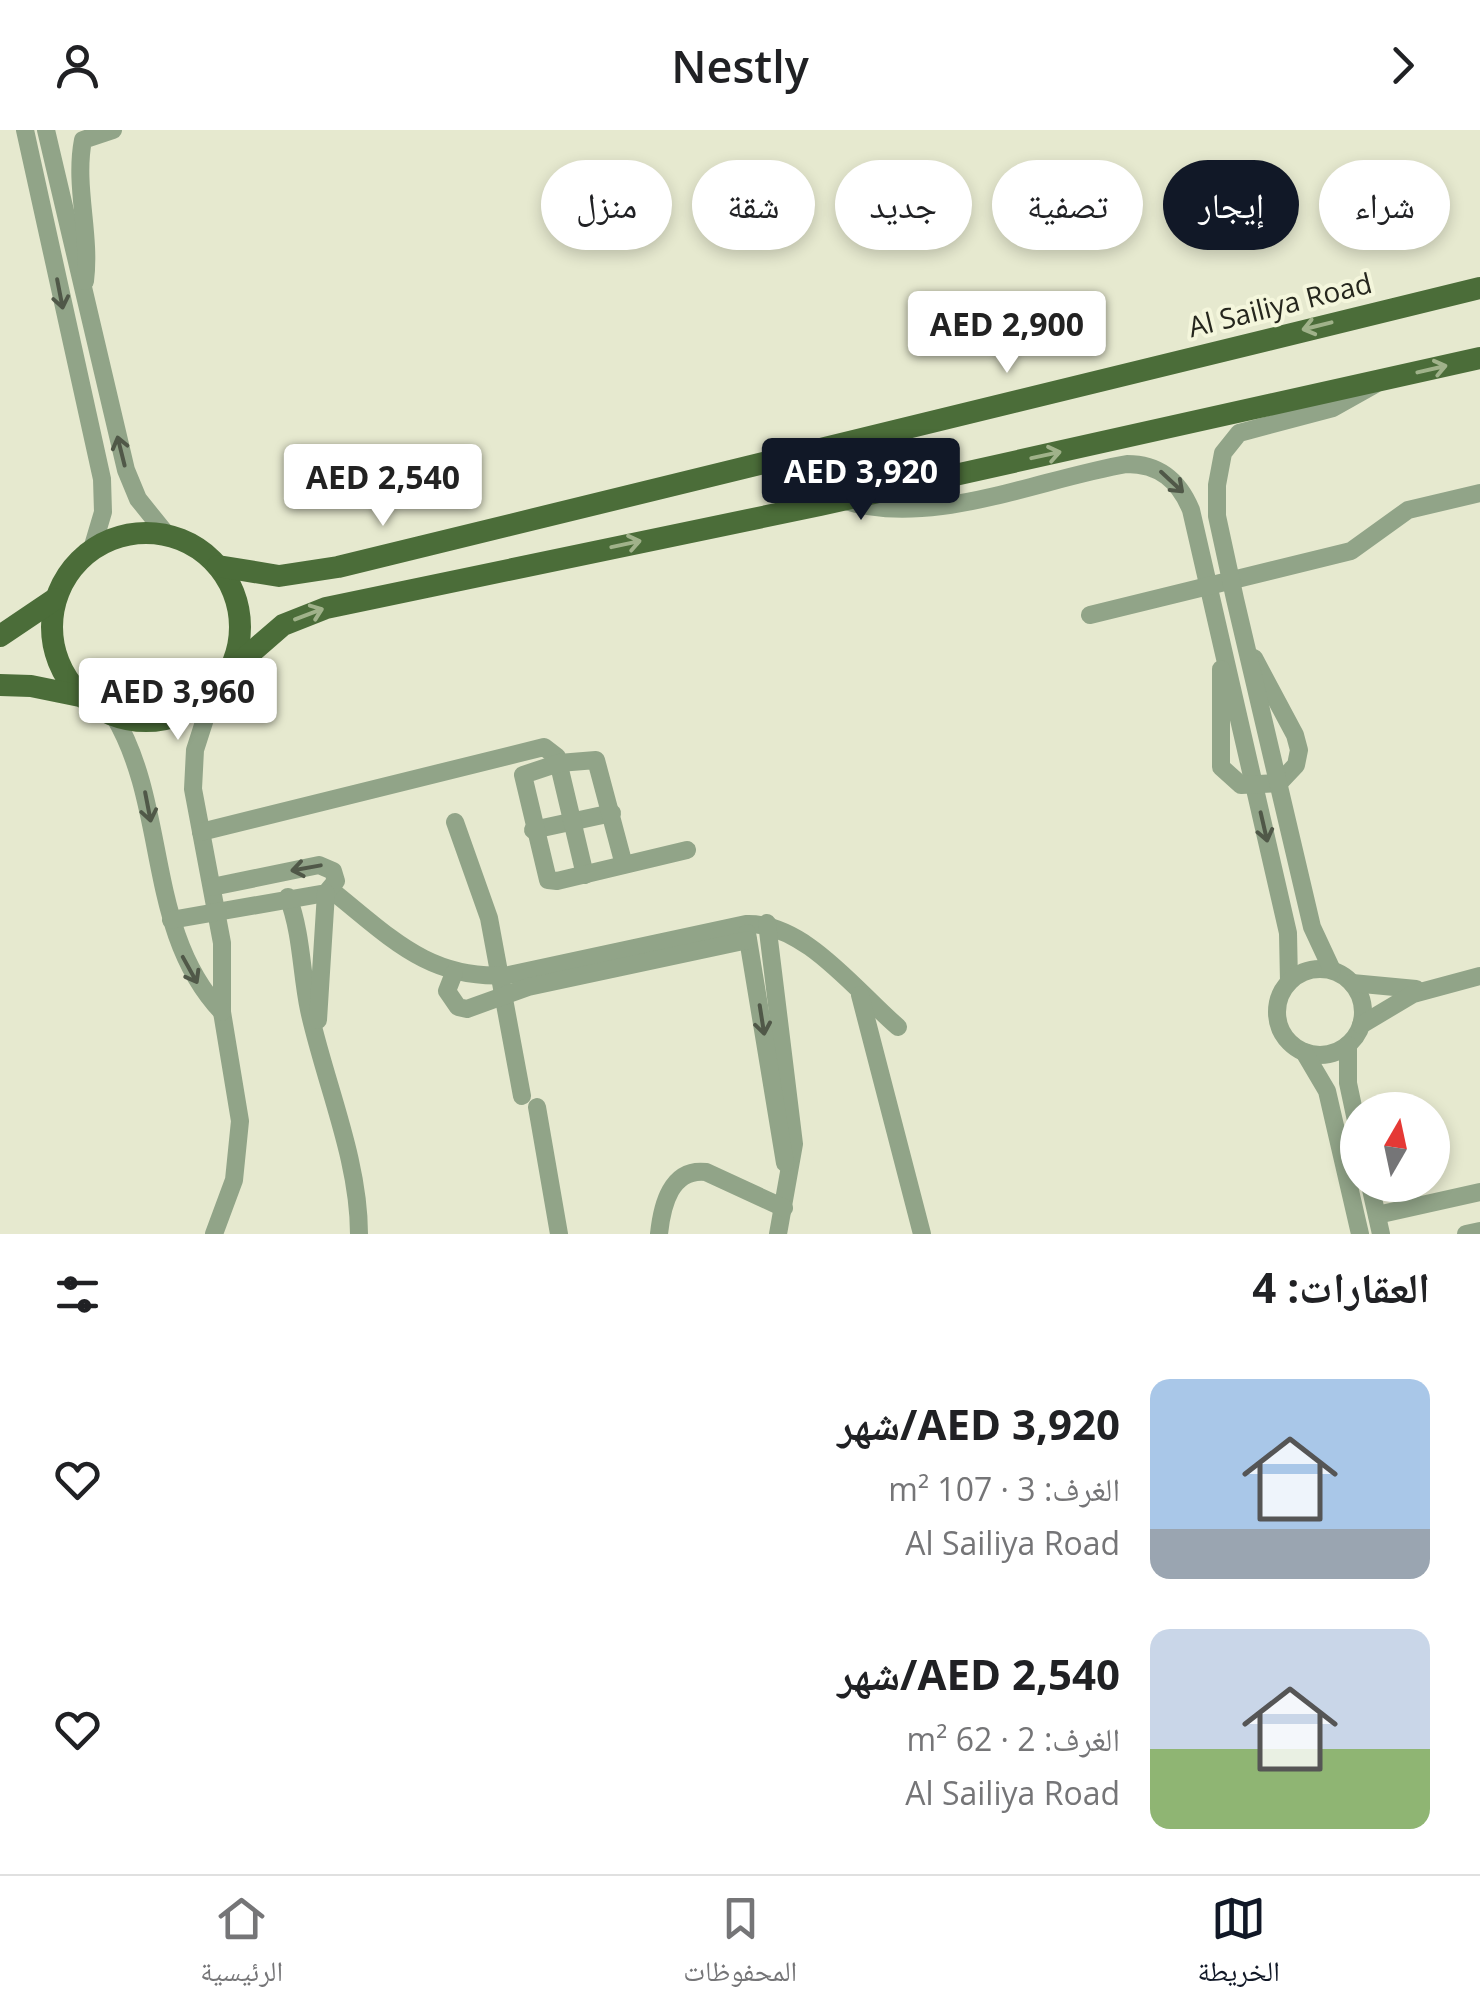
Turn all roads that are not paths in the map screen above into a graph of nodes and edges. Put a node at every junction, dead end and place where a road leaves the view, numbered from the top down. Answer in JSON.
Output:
{"nodes":[{"id":1,"x":25,"y":130,"type":"edge"},
{"id":2,"x":46,"y":130,"type":"edge"},
{"id":3,"x":113,"y":130,"type":"edge"},
{"id":4,"x":1480,"y":288,"type":"edge"},
{"id":5,"x":83,"y":295,"type":"junction"},
{"id":6,"x":1479,"y":358,"type":"edge"},
{"id":7,"x":1377,"y":382,"type":"junction"},
{"id":8,"x":1480,"y":493,"type":"edge"},
{"id":9,"x":841,"y":500,"type":"junction"},
{"id":10,"x":167,"y":535,"type":"junction"},
{"id":11,"x":92,"y":549,"type":"junction"},
{"id":12,"x":218,"y":566,"type":"junction"},
{"id":13,"x":1232,"y":580,"type":"junction"},
{"id":14,"x":1208,"y":586,"type":"junction"},
{"id":15,"x":55,"y":598,"type":"junction"},
{"id":16,"x":1090,"y":615,"type":"dead end"},
{"id":17,"x":0,"y":636,"type":"edge"},
{"id":18,"x":1245,"y":644,"type":"junction"},
{"id":19,"x":1224,"y":648,"type":"junction"},
{"id":20,"x":231,"y":670,"type":"junction"},
{"id":21,"x":0,"y":685,"type":"edge"},
{"id":22,"x":213,"y":694,"type":"junction"},
{"id":23,"x":80,"y":696,"type":"junction"},
{"id":24,"x":114,"y":716,"type":"junction"},
{"id":25,"x":554,"y":765,"type":"junction"},
{"id":26,"x":1279,"y":783,"type":"junction"},
{"id":27,"x":1255,"y":787,"type":"junction"},
{"id":28,"x":612,"y":813,"type":"junction"},
{"id":29,"x":455,"y":822,"type":"dead end"},
{"id":30,"x":572,"y":822,"type":"junction"},
{"id":31,"x":533,"y":830,"type":"junction"},
{"id":32,"x":201,"y":832,"type":"junction"},
{"id":33,"x":687,"y":850,"type":"dead end"},
{"id":34,"x":624,"y":866,"type":"junction"},
{"id":35,"x":585,"y":875,"type":"junction"},
{"id":36,"x":212,"y":887,"type":"junction"},
{"id":37,"x":329,"y":892,"type":"junction"},
{"id":38,"x":288,"y":897,"type":"junction"},
{"id":39,"x":216,"y":910,"type":"junction"},
{"id":40,"x":171,"y":920,"type":"junction"},
{"id":41,"x":767,"y":923,"type":"junction"},
{"id":42,"x":747,"y":932,"type":"junction"},
{"id":43,"x":1332,"y":970,"type":"junction"},
{"id":44,"x":454,"y":972,"type":"junction"},
{"id":45,"x":498,"y":976,"type":"junction"},
{"id":46,"x":1480,"y":976,"type":"edge"},
{"id":47,"x":1288,"y":982,"type":"junction"},
{"id":48,"x":1352,"y":983,"type":"junction"},
{"id":49,"x":1427,"y":989,"type":"junction"},
{"id":50,"x":860,"y":994,"type":"junction"},
{"id":51,"x":500,"y":996,"type":"junction"},
{"id":52,"x":222,"y":1012,"type":"junction"},
{"id":53,"x":1361,"y":1026,"type":"junction"},
{"id":54,"x":898,"y":1027,"type":"dead end"},
{"id":55,"x":317,"y":1036,"type":"junction"},
{"id":56,"x":1348,"y":1045,"type":"junction"},
{"id":57,"x":1304,"y":1052,"type":"junction"},
{"id":58,"x":1350,"y":1092,"type":"edge"},
{"id":59,"x":789,"y":1189,"type":"junction"},
{"id":60,"x":1480,"y":1192,"type":"edge"},
{"id":61,"x":784,"y":1208,"type":"junction"},
{"id":62,"x":1379,"y":1225,"type":"edge"},
{"id":63,"x":1480,"y":1231,"type":"edge"},
{"id":64,"x":214,"y":1234,"type":"edge"},
{"id":65,"x":359,"y":1234,"type":"edge"},
{"id":66,"x":559,"y":1234,"type":"edge"},
{"id":67,"x":659,"y":1234,"type":"edge"},
{"id":68,"x":778,"y":1234,"type":"edge"},
{"id":69,"x":922,"y":1234,"type":"edge"},
{"id":70,"x":1360,"y":1234,"type":"edge"},
{"id":71,"x":1466,"y":1234,"type":"edge"}],
"edges":[{"from":1,"to":11,"type":"street","one_way":true},
{"from":2,"to":5,"type":"street"},
{"from":3,"to":5,"type":"street"},
{"from":4,"to":12,"type":"main road","name":"Al Sailiya Road","one_way":true},
{"from":10,"to":5,"type":"street","one_way":true},
{"from":7,"to":6,"type":"main road","one_way":true},
{"from":9,"to":7,"type":"main road","one_way":true},
{"from":7,"to":13,"type":"street"},
{"from":8,"to":13,"type":"street"},
{"from":9,"to":14,"type":"street","one_way":true},
{"from":20,"to":9,"type":"main road","one_way":true},
{"from":10,"to":11,"type":"main road"},
{"from":10,"to":12,"type":"main road"},
{"from":11,"to":15,"type":"main road"},
{"from":12,"to":20,"type":"main road"},
{"from":13,"to":14,"type":"street"},
{"from":13,"to":18,"type":"street"},
{"from":14,"to":16,"type":"street"},
{"from":14,"to":19,"type":"street"},
{"from":15,"to":17,"type":"main road"},
{"from":15,"to":23,"type":"main road"},
{"from":18,"to":26,"type":"street"},
{"from":18,"to":26,"type":"street"},
{"from":19,"to":27,"type":"street"},
{"from":19,"to":27,"type":"street"},
{"from":20,"to":22,"type":"main road"},
{"from":21,"to":23,"type":"main road"},
{"from":22,"to":24,"type":"main road"},
{"from":22,"to":32,"type":"street"},
{"from":23,"to":24,"type":"main road"},
{"from":24,"to":40,"type":"street","one_way":true},
{"from":25,"to":28,"type":"street"},
{"from":25,"to":30,"type":"street"},
{"from":25,"to":31,"type":"street"},
{"from":25,"to":32,"type":"street"},
{"from":26,"to":27,"type":"street"},
{"from":26,"to":43,"type":"street"},
{"from":27,"to":47,"type":"street","one_way":true},
{"from":28,"to":30,"type":"street"},
{"from":28,"to":34,"type":"street"},
{"from":29,"to":45,"type":"street"},
{"from":30,"to":31,"type":"street"},
{"from":30,"to":35,"type":"street"},
{"from":31,"to":35,"type":"street"},
{"from":32,"to":36,"type":"street"},
{"from":33,"to":34,"type":"street"},
{"from":34,"to":35,"type":"street"},
{"from":37,"to":36,"type":"street","one_way":true},
{"from":36,"to":39,"type":"street"},
{"from":37,"to":38,"type":"street"},
{"from":37,"to":44,"type":"street"},
{"from":37,"to":55,"type":"street"},
{"from":38,"to":39,"type":"street"},
{"from":38,"to":55,"type":"street"},
{"from":39,"to":40,"type":"street"},
{"from":39,"to":52,"type":"street"},
{"from":40,"to":52,"type":"street","one_way":true},
{"from":41,"to":42,"type":"street"},
{"from":41,"to":50,"type":"street"},
{"from":41,"to":59,"type":"street"},
{"from":42,"to":45,"type":"street"},
{"from":42,"to":51,"type":"street"},
{"from":42,"to":59,"type":"street","one_way":true},
{"from":43,"to":47,"type":"street"},
{"from":43,"to":48,"type":"street"},
{"from":44,"to":45,"type":"street"},
{"from":44,"to":51,"type":"street"},
{"from":45,"to":51,"type":"street"},
{"from":46,"to":49,"type":"street"},
{"from":47,"to":57,"type":"street"},
{"from":48,"to":49,"type":"street"},
{"from":48,"to":53,"type":"street"},
{"from":49,"to":53,"type":"street"},
{"from":50,"to":54,"type":"street"},
{"from":50,"to":69,"type":"street"},
{"from":51,"to":66,"type":"street"},
{"from":52,"to":64,"type":"street"},
{"from":53,"to":56,"type":"street"},
{"from":55,"to":65,"type":"street"},
{"from":56,"to":57,"type":"street"},
{"from":56,"to":58,"type":"street"},
{"from":57,"to":70,"type":"street"},
{"from":59,"to":61,"type":"street"},
{"from":60,"to":62,"type":"street"},
{"from":61,"to":67,"type":"street"},
{"from":61,"to":68,"type":"street"},
{"from":63,"to":71,"type":"street"}]}
